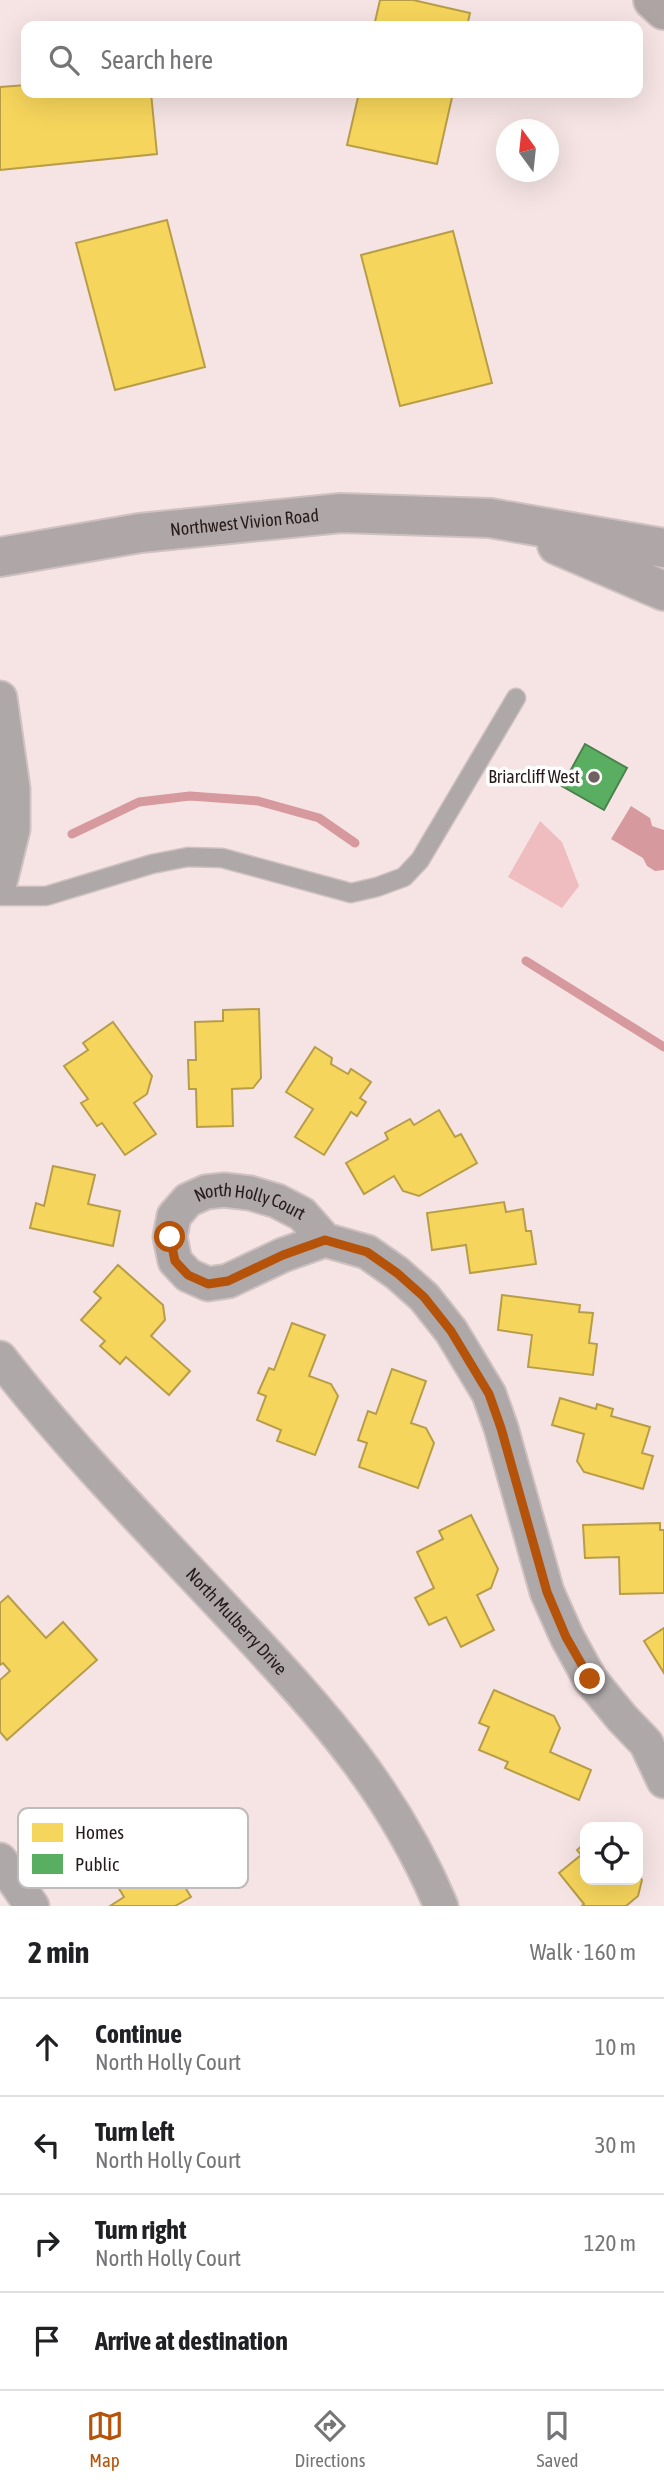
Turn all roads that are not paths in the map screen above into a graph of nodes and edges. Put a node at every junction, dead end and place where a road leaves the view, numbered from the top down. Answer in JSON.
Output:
{"nodes":[{"id":1,"x":653,"y":0,"type":"edge"},
{"id":2,"x":664,"y":10,"type":"edge"},
{"id":3,"x":490,"y":518,"type":"junction"},
{"id":4,"x":664,"y":548,"type":"edge"},
{"id":5,"x":0,"y":556,"type":"edge"},
{"id":6,"x":664,"y":591,"type":"edge"},
{"id":7,"x":0,"y":698,"type":"edge"},
{"id":8,"x":516,"y":698,"type":"dead end"},
{"id":9,"x":0,"y":882,"type":"edge"},
{"id":10,"x":0,"y":896,"type":"edge"},
{"id":11,"x":325,"y":1240,"type":"dead end"},
{"id":12,"x":0,"y":1358,"type":"edge"},
{"id":13,"x":655,"y":1747,"type":"edge"},
{"id":14,"x":664,"y":1780,"type":"edge"},
{"id":15,"x":0,"y":1860,"type":"edge"},
{"id":16,"x":18,"y":1886,"type":"edge"},
{"id":17,"x":19,"y":1888,"type":"edge"},
{"id":18,"x":32,"y":1906,"type":"edge"},
{"id":19,"x":441,"y":1906,"type":"edge"}],
"edges":[{"from":1,"to":2,"type":"highway"},
{"from":3,"to":4,"type":"main road","name":"Northwest Vivion Road"},
{"from":3,"to":5,"type":"main road","name":"Northwest Vivion Road"},
{"from":3,"to":6,"type":"main road","name":"Northwest Vivion Road"},
{"from":7,"to":9,"type":"street"},
{"from":8,"to":10,"type":"lane"},
{"from":11,"to":13,"type":"street","name":"North Holly Court"},
{"from":12,"to":19,"type":"street","name":"North Mulberry Drive"},
{"from":13,"to":14,"type":"street","name":"North Holly Court"},
{"from":15,"to":16,"type":"street"},
{"from":17,"to":18,"type":"street"}]}
